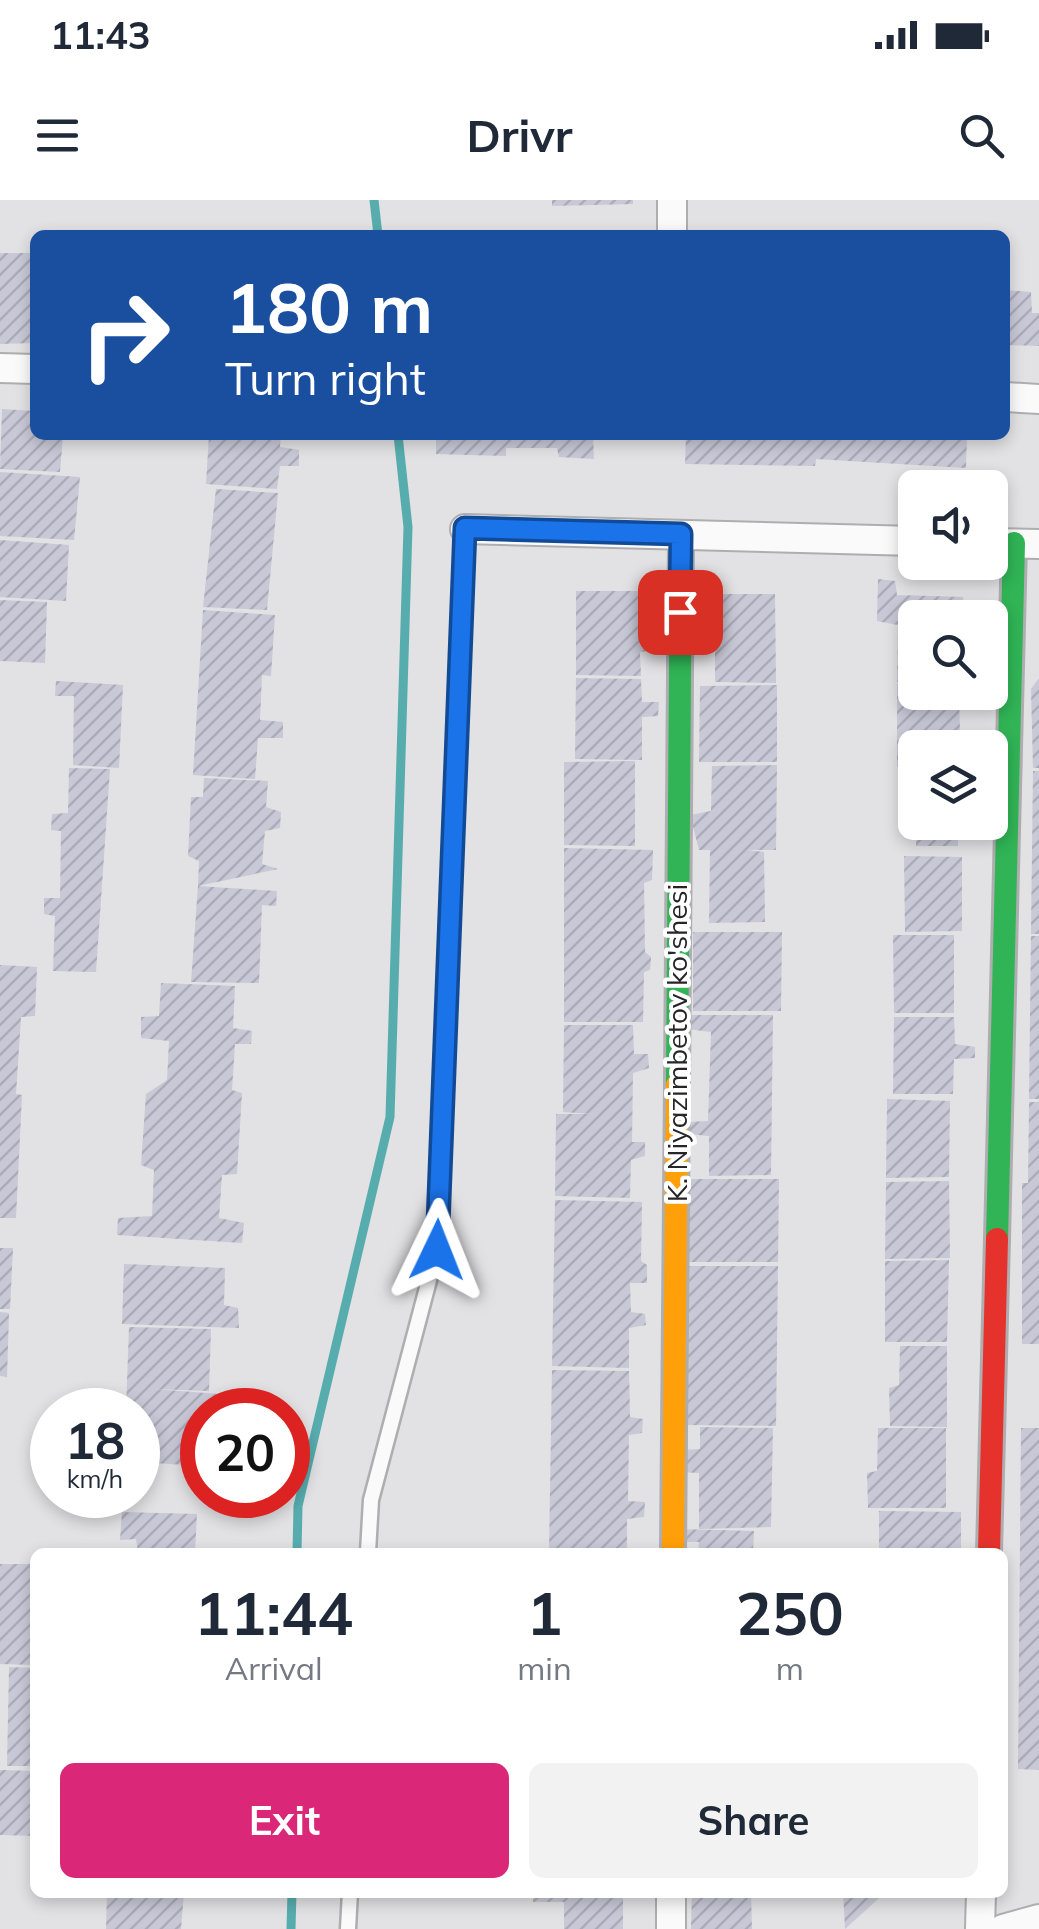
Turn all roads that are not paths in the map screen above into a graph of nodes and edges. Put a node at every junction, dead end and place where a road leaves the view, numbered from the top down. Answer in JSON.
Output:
{"nodes":[{"id":1,"x":672,"y":200,"type":"edge"},
{"id":2,"x":672,"y":230,"type":"edge"},
{"id":3,"x":0,"y":368,"type":"edge"},
{"id":4,"x":30,"y":369,"type":"edge"},
{"id":5,"x":1010,"y":397,"type":"edge"},
{"id":6,"x":1039,"y":399,"type":"edge"},
{"id":7,"x":465,"y":528,"type":"joint"},
{"id":8,"x":681,"y":534,"type":"junction"},
{"id":9,"x":898,"y":540,"type":"edge"},
{"id":10,"x":1014,"y":543,"type":"edge"},
{"id":11,"x":368,"y":1548,"type":"edge"},
{"id":12,"x":673,"y":1548,"type":"edge"},
{"id":13,"x":990,"y":1548,"type":"edge"},
{"id":14,"x":350,"y":1898,"type":"edge"},
{"id":15,"x":671,"y":1898,"type":"edge"},
{"id":16,"x":981,"y":1898,"type":"edge"},
{"id":17,"x":1039,"y":1919,"type":"edge"},
{"id":18,"x":348,"y":1929,"type":"edge"},
{"id":19,"x":671,"y":1929,"type":"edge"},
{"id":20,"x":980,"y":1929,"type":"edge"},
{"id":21,"x":1003,"y":1929,"type":"edge"}],
"edges":[{"from":1,"to":2,"type":"street"},
{"from":3,"to":4,"type":"street"},
{"from":5,"to":6,"type":"street"},
{"from":7,"to":8,"type":"street"},
{"from":7,"to":11,"type":"lane"},
{"from":8,"to":9,"type":"street"},
{"from":8,"to":12,"type":"street","name":"K. Niyazimbetov ko'shesi"},
{"from":10,"to":13,"type":"street"},
{"from":14,"to":18,"type":"lane"},
{"from":15,"to":19,"type":"street"},
{"from":16,"to":20,"type":"street"},
{"from":17,"to":21,"type":"street"}]}
